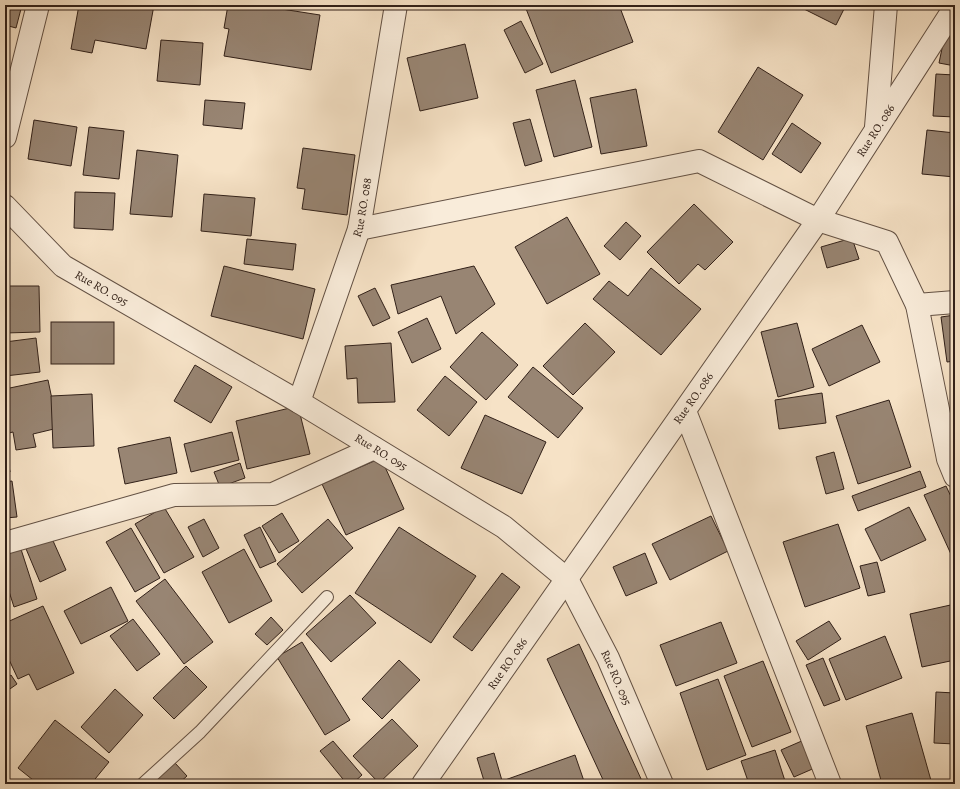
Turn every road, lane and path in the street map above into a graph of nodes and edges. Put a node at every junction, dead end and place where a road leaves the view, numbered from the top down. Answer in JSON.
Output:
{"nodes":[{"id":1,"x":38,"y":5,"type":"edge"},
{"id":2,"x":396,"y":5,"type":"edge"},
{"id":3,"x":886,"y":5,"type":"edge"},
{"id":4,"x":955,"y":7,"type":"edge"},
{"id":5,"x":948,"y":31,"type":"edge"},
{"id":6,"x":876,"y":131,"type":"junction"},
{"id":7,"x":5,"y":137,"type":"edge"},
{"id":8,"x":5,"y":206,"type":"edge"},
{"id":9,"x":818,"y":220,"type":"junction"},
{"id":10,"x":359,"y":229,"type":"junction"},
{"id":11,"x":955,"y":302,"type":"edge"},
{"id":12,"x":917,"y":305,"type":"junction"},
{"id":13,"x":299,"y":402,"type":"junction"},
{"id":14,"x":685,"y":411,"type":"junction"},
{"id":15,"x":374,"y":448,"type":"junction"},
{"id":16,"x":955,"y":476,"type":"edge"},
{"id":17,"x":5,"y":543,"type":"edge"},
{"id":18,"x":567,"y":579,"type":"junction"},
{"id":19,"x":327,"y":597,"type":"dead end"},
{"id":20,"x":143,"y":784,"type":"edge"},
{"id":21,"x":424,"y":784,"type":"edge"},
{"id":22,"x":662,"y":784,"type":"edge"},
{"id":23,"x":830,"y":784,"type":"edge"}],
"edges":[{"from":1,"to":7,"type":"street"},
{"from":2,"to":10,"type":"street","name":"Rue RO. 088"},
{"from":3,"to":6,"type":"street"},
{"from":4,"to":5,"type":"street","name":"Rue RO. 086"},
{"from":5,"to":6,"type":"street","name":"Rue RO. 086"},
{"from":6,"to":9,"type":"street","name":"Rue RO. 086"},
{"from":8,"to":13,"type":"street","name":"Rue RO. 095"},
{"from":9,"to":10,"type":"street"},
{"from":9,"to":12,"type":"street"},
{"from":9,"to":14,"type":"street","name":"Rue RO. 086"},
{"from":10,"to":13,"type":"street","name":"Rue RO. 088"},
{"from":11,"to":12,"type":"street"},
{"from":12,"to":16,"type":"street"},
{"from":13,"to":15,"type":"street","name":"Rue RO. 095"},
{"from":14,"to":18,"type":"street","name":"Rue RO. 086"},
{"from":14,"to":23,"type":"street"},
{"from":15,"to":17,"type":"street"},
{"from":15,"to":18,"type":"street","name":"Rue RO. 095"},
{"from":18,"to":21,"type":"street","name":"Rue RO. 086"},
{"from":18,"to":22,"type":"street","name":"Rue RO. 095"},
{"from":19,"to":20,"type":"lane"}]}
